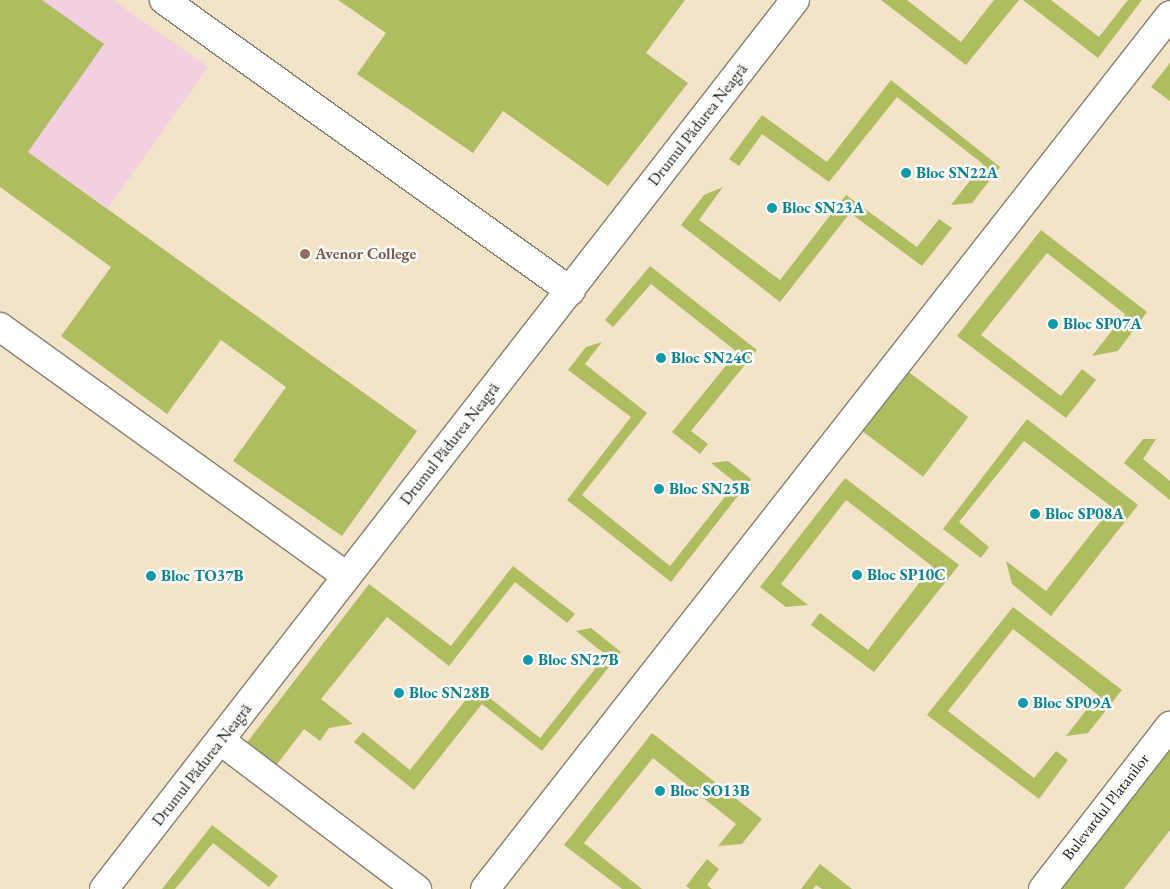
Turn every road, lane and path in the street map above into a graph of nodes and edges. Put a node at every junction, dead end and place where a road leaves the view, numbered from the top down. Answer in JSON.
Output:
{"nodes":[{"id":1,"x":164,"y":0,"type":"edge"},
{"id":2,"x":795,"y":0,"type":"edge"},
{"id":3,"x":1170,"y":15,"type":"edge"},
{"id":4,"x":570,"y":291,"type":"junction"},
{"id":5,"x":0,"y":327,"type":"edge"},
{"id":6,"x":347,"y":576,"type":"junction"},
{"id":7,"x":1170,"y":726,"type":"edge"},
{"id":8,"x":221,"y":741,"type":"junction"},
{"id":9,"x":104,"y":889,"type":"edge"},
{"id":10,"x":417,"y":889,"type":"edge"},
{"id":11,"x":485,"y":889,"type":"edge"},
{"id":12,"x":1043,"y":889,"type":"edge"}],
"edges":[{"from":1,"to":4,"type":"street"},
{"from":2,"to":4,"type":"street","name":"Drumul Pădurea Neagră"},
{"from":3,"to":11,"type":"street"},
{"from":4,"to":6,"type":"street","name":"Drumul Pădurea Neagră"},
{"from":5,"to":6,"type":"street"},
{"from":6,"to":8,"type":"street","name":"Drumul Pădurea Neagră"},
{"from":7,"to":12,"type":"street","name":"Bulevardul Platanilor"},
{"from":8,"to":9,"type":"street","name":"Drumul Pădurea Neagră"},
{"from":8,"to":10,"type":"street"}]}
